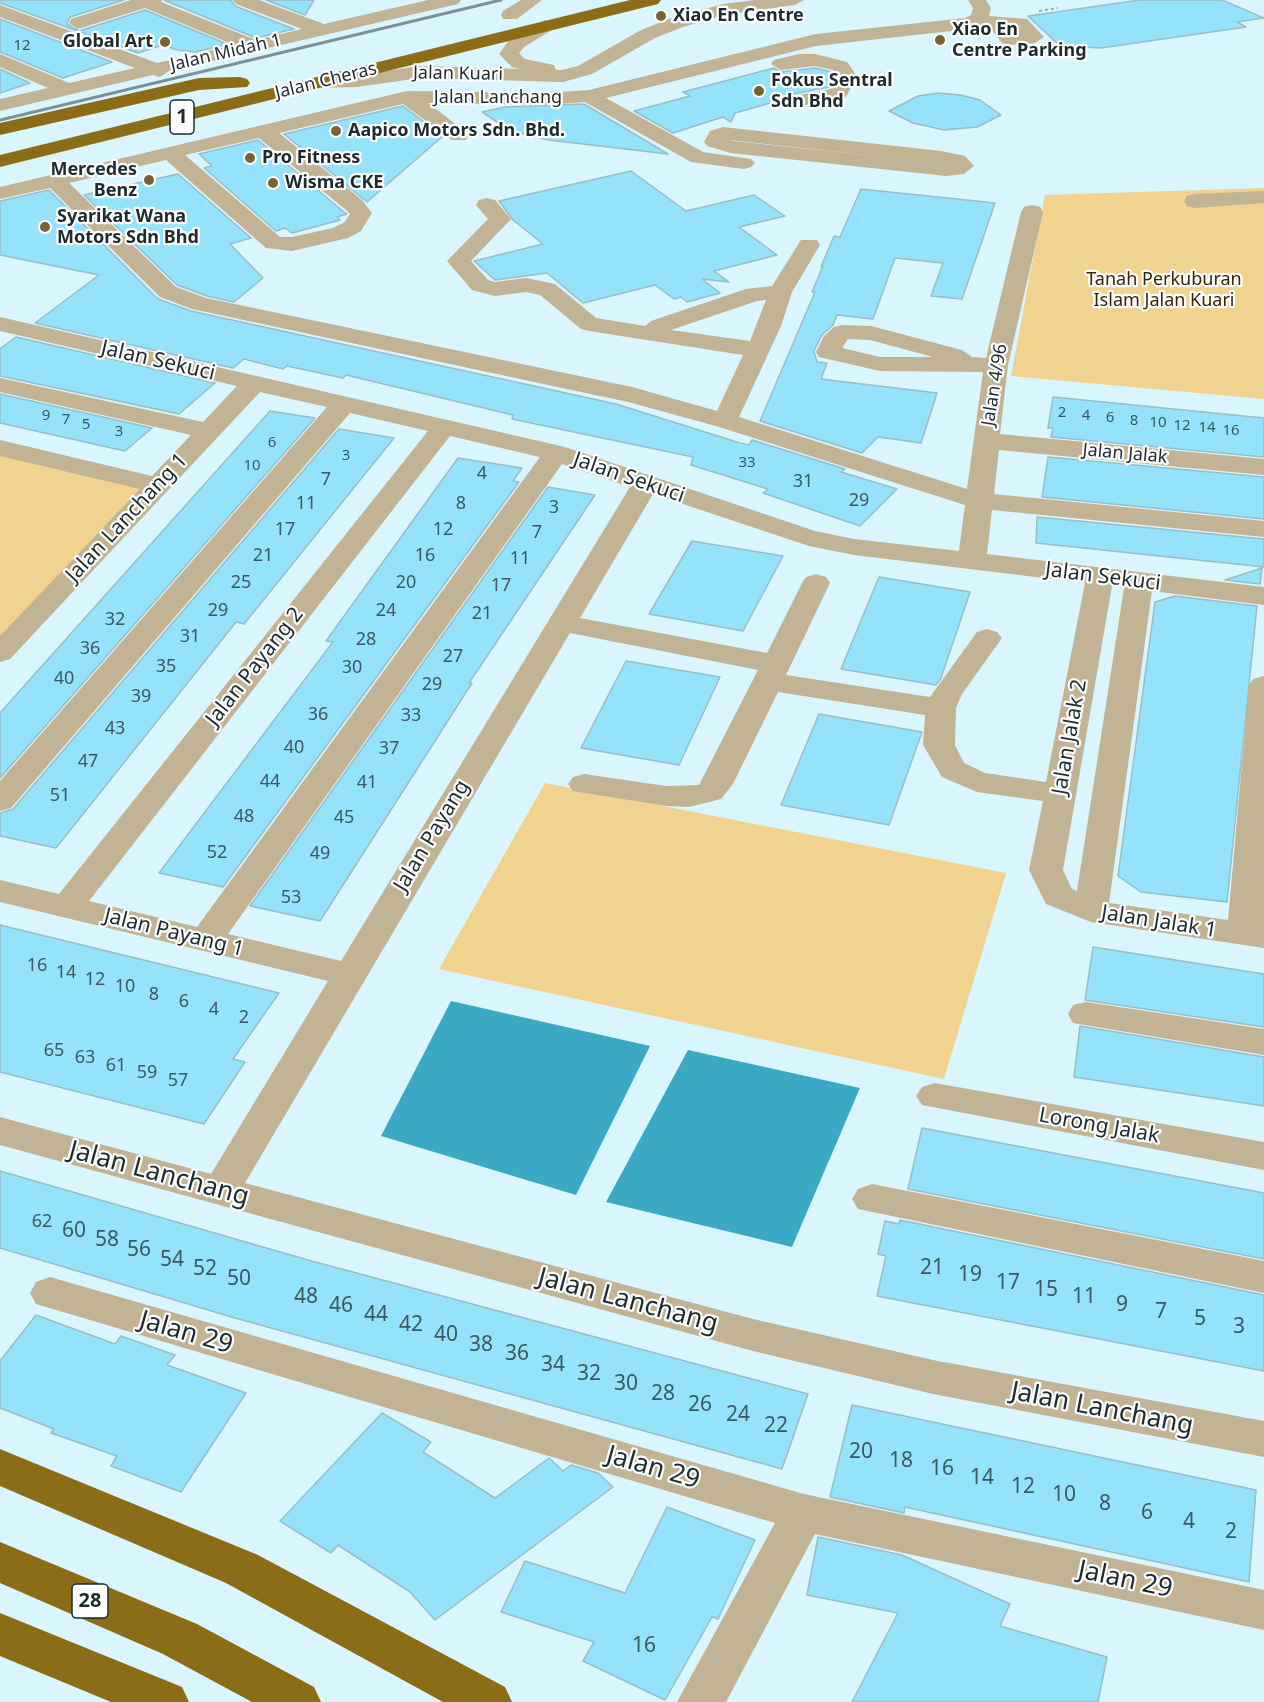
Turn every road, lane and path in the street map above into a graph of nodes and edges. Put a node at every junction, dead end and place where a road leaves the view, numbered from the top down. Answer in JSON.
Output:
{"nodes":[{"id":1,"x":16,"y":0,"type":"edge"},
{"id":2,"x":242,"y":0,"type":"edge"},
{"id":3,"x":281,"y":0,"type":"edge"},
{"id":4,"x":452,"y":0,"type":"edge"},
{"id":5,"x":533,"y":0,"type":"edge"},
{"id":6,"x":652,"y":0,"type":"edge"},
{"id":7,"x":795,"y":0,"type":"edge"},
{"id":8,"x":146,"y":1,"type":"edge"},
{"id":9,"x":956,"y":1,"type":"edge"},
{"id":10,"x":565,"y":2,"type":"edge"},
{"id":11,"x":422,"y":3,"type":"edge"},
{"id":12,"x":986,"y":10,"type":"edge"},
{"id":13,"x":0,"y":11,"type":"edge"},
{"id":14,"x":332,"y":11,"type":"dead end"},
{"id":15,"x":510,"y":15,"type":"junction"},
{"id":16,"x":26,"y":20,"type":"junction"},
{"id":17,"x":488,"y":21,"type":"dead end"},
{"id":18,"x":78,"y":23,"type":"junction"},
{"id":19,"x":354,"y":23,"type":"junction"},
{"id":20,"x":545,"y":26,"type":"junction"},
{"id":21,"x":0,"y":30,"type":"edge"},
{"id":22,"x":322,"y":30,"type":"junction"},
{"id":23,"x":1040,"y":36,"type":"dead end"},
{"id":24,"x":254,"y":46,"type":"junction"},
{"id":25,"x":352,"y":55,"type":"dead end"},
{"id":26,"x":0,"y":60,"type":"edge"},
{"id":27,"x":181,"y":63,"type":"junction"},
{"id":28,"x":596,"y":64,"type":"junction"},
{"id":29,"x":156,"y":69,"type":"junction"},
{"id":30,"x":319,"y":82,"type":"junction"},
{"id":31,"x":240,"y":83,"type":"junction"},
{"id":32,"x":69,"y":90,"type":"junction"},
{"id":33,"x":174,"y":90,"type":"junction"},
{"id":34,"x":839,"y":93,"type":"junction"},
{"id":35,"x":589,"y":96,"type":"junction"},
{"id":36,"x":407,"y":97,"type":"junction"},
{"id":37,"x":786,"y":103,"type":"dead end"},
{"id":38,"x":0,"y":105,"type":"edge"},
{"id":39,"x":608,"y":109,"type":"junction"},
{"id":40,"x":69,"y":114,"type":"junction"},
{"id":41,"x":0,"y":118,"type":"edge"},
{"id":42,"x":0,"y":129,"type":"edge"},
{"id":43,"x":263,"y":131,"type":"junction"},
{"id":44,"x":459,"y":136,"type":"dead end"},
{"id":45,"x":0,"y":143,"type":"edge"},
{"id":46,"x":813,"y":149,"type":"junction"},
{"id":47,"x":44,"y":151,"type":"junction"},
{"id":48,"x":170,"y":153,"type":"junction"},
{"id":49,"x":0,"y":161,"type":"edge"},
{"id":50,"x":0,"y":172,"type":"edge"},
{"id":51,"x":54,"y":180,"type":"junction"},
{"id":52,"x":966,"y":187,"type":"dead end"},
{"id":53,"x":0,"y":193,"type":"edge"},
{"id":54,"x":1264,"y":197,"type":"edge"},
{"id":55,"x":1195,"y":201,"type":"dead end"},
{"id":56,"x":487,"y":206,"type":"dead end"},
{"id":57,"x":1032,"y":212,"type":"dead end"},
{"id":58,"x":809,"y":245,"type":"dead end"},
{"id":59,"x":780,"y":292,"type":"junction"},
{"id":60,"x":0,"y":324,"type":"edge"},
{"id":61,"x":650,"y":334,"type":"junction"},
{"id":62,"x":758,"y":350,"type":"junction"},
{"id":63,"x":965,"y":363,"type":"dead end"},
{"id":64,"x":996,"y":365,"type":"junction"},
{"id":65,"x":254,"y":383,"type":"junction"},
{"id":66,"x":0,"y":385,"type":"edge"},
{"id":67,"x":344,"y":404,"type":"junction"},
{"id":68,"x":724,"y":421,"type":"junction"},
{"id":69,"x":444,"y":427,"type":"junction"},
{"id":70,"x":209,"y":431,"type":"junction"},
{"id":71,"x":987,"y":441,"type":"junction"},
{"id":72,"x":0,"y":447,"type":"edge"},
{"id":73,"x":556,"y":453,"type":"junction"},
{"id":74,"x":1264,"y":467,"type":"edge"},
{"id":75,"x":646,"y":483,"type":"junction"},
{"id":76,"x":158,"y":485,"type":"junction"},
{"id":77,"x":979,"y":501,"type":"junction"},
{"id":78,"x":1264,"y":530,"type":"edge"},
{"id":79,"x":972,"y":561,"type":"junction"},
{"id":80,"x":1100,"y":577,"type":"junction"},
{"id":81,"x":1139,"y":581,"type":"junction"},
{"id":82,"x":816,"y":583,"type":"dead end"},
{"id":83,"x":1264,"y":596,"type":"edge"},
{"id":84,"x":562,"y":623,"type":"junction"},
{"id":85,"x":987,"y":638,"type":"dead end"},
{"id":86,"x":0,"y":653,"type":"edge"},
{"id":87,"x":772,"y":673,"type":"junction"},
{"id":88,"x":1264,"y":684,"type":"edge"},
{"id":89,"x":941,"y":708,"type":"junction"},
{"id":90,"x":584,"y":784,"type":"dead end"},
{"id":91,"x":1060,"y":794,"type":"junction"},
{"id":92,"x":0,"y":801,"type":"edge"},
{"id":93,"x":0,"y":891,"type":"edge"},
{"id":94,"x":1058,"y":896,"type":"joint"},
{"id":95,"x":67,"y":907,"type":"junction"},
{"id":96,"x":1091,"y":911,"type":"junction"},
{"id":97,"x":1254,"y":936,"type":"edge"},
{"id":98,"x":206,"y":941,"type":"junction"},
{"id":99,"x":348,"y":974,"type":"junction"},
{"id":100,"x":1086,"y":1014,"type":"dead end"},
{"id":101,"x":1264,"y":1042,"type":"edge"},
{"id":102,"x":935,"y":1096,"type":"dead end"},
{"id":103,"x":0,"y":1131,"type":"edge"},
{"id":104,"x":1264,"y":1156,"type":"edge"},
{"id":105,"x":220,"y":1191,"type":"junction"},
{"id":106,"x":872,"y":1199,"type":"dead end"},
{"id":107,"x":1264,"y":1277,"type":"edge"},
{"id":108,"x":50,"y":1293,"type":"dead end"},
{"id":109,"x":1264,"y":1439,"type":"edge"},
{"id":110,"x":0,"y":1467,"type":"edge"},
{"id":111,"x":804,"y":1513,"type":"junction"},
{"id":112,"x":0,"y":1562,"type":"edge"},
{"id":113,"x":1264,"y":1610,"type":"edge"},
{"id":114,"x":0,"y":1634,"type":"edge"},
{"id":115,"x":165,"y":1702,"type":"edge"},
{"id":116,"x":297,"y":1702,"type":"edge"},
{"id":117,"x":489,"y":1702,"type":"edge"},
{"id":118,"x":701,"y":1702,"type":"edge"}],
"edges":[{"from":1,"to":18,"type":"street"},
{"from":2,"to":22,"type":"street"},
{"from":3,"to":19,"type":"street"},
{"from":4,"to":11,"type":"street","name":"Jalan Midah 1"},
{"from":5,"to":15,"type":"street"},
{"from":6,"to":20,"type":"highway","name":"Jalan Cheras","number":"1"},
{"from":7,"to":28,"type":"street","name":"Jalan Kuari"},
{"from":8,"to":18,"type":"street"},
{"from":8,"to":24,"type":"street"},
{"from":9,"to":12,"type":"street"},
{"from":10,"to":15,"type":"highway"},
{"from":11,"to":19,"type":"street","name":"Jalan Midah 1"},
{"from":12,"to":23,"type":"street"},
{"from":12,"to":35,"type":"street","name":"Jalan Lanchang"},
{"from":13,"to":16,"type":"street"},
{"from":14,"to":19,"type":"street"},
{"from":15,"to":17,"type":"highway"},
{"from":16,"to":21,"type":"street"},
{"from":16,"to":29,"type":"street"},
{"from":18,"to":27,"type":"street"},
{"from":19,"to":22,"type":"street","name":"Jalan Midah 1"},
{"from":20,"to":28,"type":"street","name":"Jalan Kuari"},
{"from":20,"to":30,"type":"highway","name":"Jalan Cheras","number":"1"},
{"from":22,"to":24,"type":"street","name":"Jalan Midah 1"},
{"from":24,"to":27,"type":"street","name":"Jalan Midah 1"},
{"from":25,"to":31,"type":"highway","name":"Jalan Cheras","number":"1"},
{"from":26,"to":32,"type":"street"},
{"from":27,"to":29,"type":"street","name":"Jalan Midah 1"},
{"from":28,"to":30,"type":"street","name":"Jalan Kuari"},
{"from":29,"to":32,"type":"street","name":"Jalan Midah 1"},
{"from":29,"to":33,"type":"street"},
{"from":30,"to":47,"type":"highway","name":"Jalan Cheras","number":"1"},
{"from":31,"to":33,"type":"highway"},
{"from":31,"to":45,"type":"highway","name":"Jalan Cheras","number":"1"},
{"from":32,"to":38,"type":"street","name":"Jalan Midah 1"},
{"from":33,"to":40,"type":"highway"},
{"from":34,"to":37,"type":"street"},
{"from":34,"to":39,"type":"street"},
{"from":34,"to":46,"type":"street"},
{"from":35,"to":36,"type":"street","name":"Jalan Lanchang"},
{"from":35,"to":39,"type":"street"},
{"from":36,"to":43,"type":"street","name":"Jalan Lanchang"},
{"from":36,"to":44,"type":"street"},
{"from":39,"to":52,"type":"street"},
{"from":40,"to":41,"type":"highway"},
{"from":40,"to":42,"type":"highway"},
{"from":43,"to":48,"type":"street","name":"Jalan Lanchang"},
{"from":43,"to":48,"type":"street"},
{"from":46,"to":46,"type":"street"},
{"from":47,"to":49,"type":"highway","name":"Jalan Cheras","number":"1"},
{"from":47,"to":50,"type":"highway"},
{"from":48,"to":51,"type":"street","name":"Jalan Lanchang"},
{"from":51,"to":53,"type":"street","name":"Jalan Lanchang"},
{"from":51,"to":68,"type":"street"},
{"from":54,"to":55,"type":"street"},
{"from":56,"to":61,"type":"street"},
{"from":57,"to":64,"type":"street","name":"Jalan 4/96"},
{"from":58,"to":59,"type":"street"},
{"from":59,"to":61,"type":"street"},
{"from":59,"to":62,"type":"street"},
{"from":60,"to":65,"type":"street","name":"Jalan Sekuci"},
{"from":61,"to":62,"type":"street"},
{"from":62,"to":68,"type":"street"},
{"from":63,"to":64,"type":"street"},
{"from":64,"to":71,"type":"street","name":"Jalan 4/96"},
{"from":65,"to":67,"type":"street","name":"Jalan Sekuci"},
{"from":65,"to":70,"type":"street","name":"Jalan Lanchang 1"},
{"from":66,"to":70,"type":"street"},
{"from":67,"to":69,"type":"street","name":"Jalan Sekuci"},
{"from":67,"to":92,"type":"street"},
{"from":68,"to":77,"type":"street"},
{"from":69,"to":73,"type":"street","name":"Jalan Sekuci"},
{"from":69,"to":95,"type":"street","name":"Jalan Payang 2"},
{"from":70,"to":76,"type":"street","name":"Jalan Lanchang 1"},
{"from":71,"to":74,"type":"street","name":"Jalan Jalak"},
{"from":71,"to":77,"type":"street","name":"Jalan 4/96"},
{"from":72,"to":76,"type":"street"},
{"from":73,"to":75,"type":"street","name":"Jalan Sekuci"},
{"from":73,"to":98,"type":"street"},
{"from":75,"to":79,"type":"street","name":"Jalan Sekuci"},
{"from":75,"to":84,"type":"street","name":"Jalan Payang"},
{"from":76,"to":86,"type":"street","name":"Jalan Lanchang 1"},
{"from":77,"to":78,"type":"street"},
{"from":77,"to":79,"type":"street","name":"Jalan 4/96"},
{"from":79,"to":80,"type":"street","name":"Jalan Sekuci"},
{"from":80,"to":81,"type":"street","name":"Jalan Sekuci"},
{"from":80,"to":91,"type":"street","name":"Jalan Jalak 2"},
{"from":81,"to":83,"type":"street","name":"Jalan Sekuci"},
{"from":81,"to":96,"type":"street"},
{"from":82,"to":87,"type":"street"},
{"from":84,"to":87,"type":"street"},
{"from":84,"to":99,"type":"street","name":"Jalan Payang"},
{"from":85,"to":89,"type":"street"},
{"from":87,"to":89,"type":"street"},
{"from":87,"to":90,"type":"street"},
{"from":88,"to":97,"type":"street"},
{"from":89,"to":91,"type":"street"},
{"from":91,"to":94,"type":"street","name":"Jalan Jalak 2"},
{"from":93,"to":95,"type":"street","name":"Jalan Payang 1"},
{"from":94,"to":96,"type":"street","name":"Jalan Jalak 1"},
{"from":95,"to":98,"type":"street","name":"Jalan Payang 1"},
{"from":96,"to":97,"type":"street","name":"Jalan Jalak 1"},
{"from":98,"to":99,"type":"street","name":"Jalan Payang 1"},
{"from":99,"to":105,"type":"street","name":"Jalan Payang"},
{"from":100,"to":101,"type":"street"},
{"from":102,"to":104,"type":"street","name":"Lorong Jalak"},
{"from":103,"to":105,"type":"street","name":"Jalan Lanchang"},
{"from":105,"to":109,"type":"street","name":"Jalan Lanchang"},
{"from":106,"to":107,"type":"street"},
{"from":108,"to":111,"type":"street","name":"Jalan 29"},
{"from":110,"to":117,"type":"highway"},
{"from":111,"to":113,"type":"street","name":"Jalan 29"},
{"from":111,"to":118,"type":"street"},
{"from":112,"to":116,"type":"highway","number":"28"},
{"from":114,"to":115,"type":"highway"}]}
